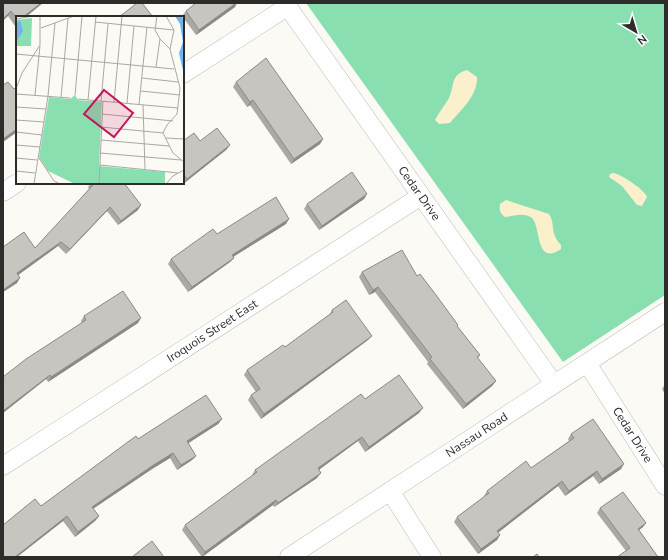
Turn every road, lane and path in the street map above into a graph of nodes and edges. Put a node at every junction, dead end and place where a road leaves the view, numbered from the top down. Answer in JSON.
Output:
{"nodes":[{"id":1,"x":286,"y":5,"type":"edge"},
{"id":2,"x":184,"y":73,"type":"edge"},
{"id":3,"x":16,"y":184,"type":"edge"},
{"id":4,"x":3,"y":192,"type":"edge"},
{"id":5,"x":421,"y":196,"type":"junction"},
{"id":6,"x":665,"y":312,"type":"edge"},
{"id":7,"x":587,"y":363,"type":"junction"},
{"id":8,"x":554,"y":384,"type":"junction"},
{"id":9,"x":3,"y":466,"type":"edge"},
{"id":10,"x":665,"y":486,"type":"edge"},
{"id":11,"x":390,"y":491,"type":"junction"},
{"id":12,"x":289,"y":557,"type":"edge"},
{"id":13,"x":432,"y":557,"type":"edge"}],
"edges":[{"from":1,"to":2,"type":"street"},
{"from":1,"to":5,"type":"street","name":"Cedar Drive"},
{"from":3,"to":4,"type":"street"},
{"from":5,"to":8,"type":"street","name":"Cedar Drive"},
{"from":5,"to":9,"type":"street","name":"Iroquois Street East"},
{"from":6,"to":7,"type":"street","name":"Nassau Road"},
{"from":7,"to":8,"type":"street","name":"Nassau Road"},
{"from":7,"to":10,"type":"street","name":"Cedar Drive"},
{"from":8,"to":11,"type":"street","name":"Nassau Road"},
{"from":11,"to":12,"type":"street","name":"Nassau Road"},
{"from":11,"to":13,"type":"street"}]}
